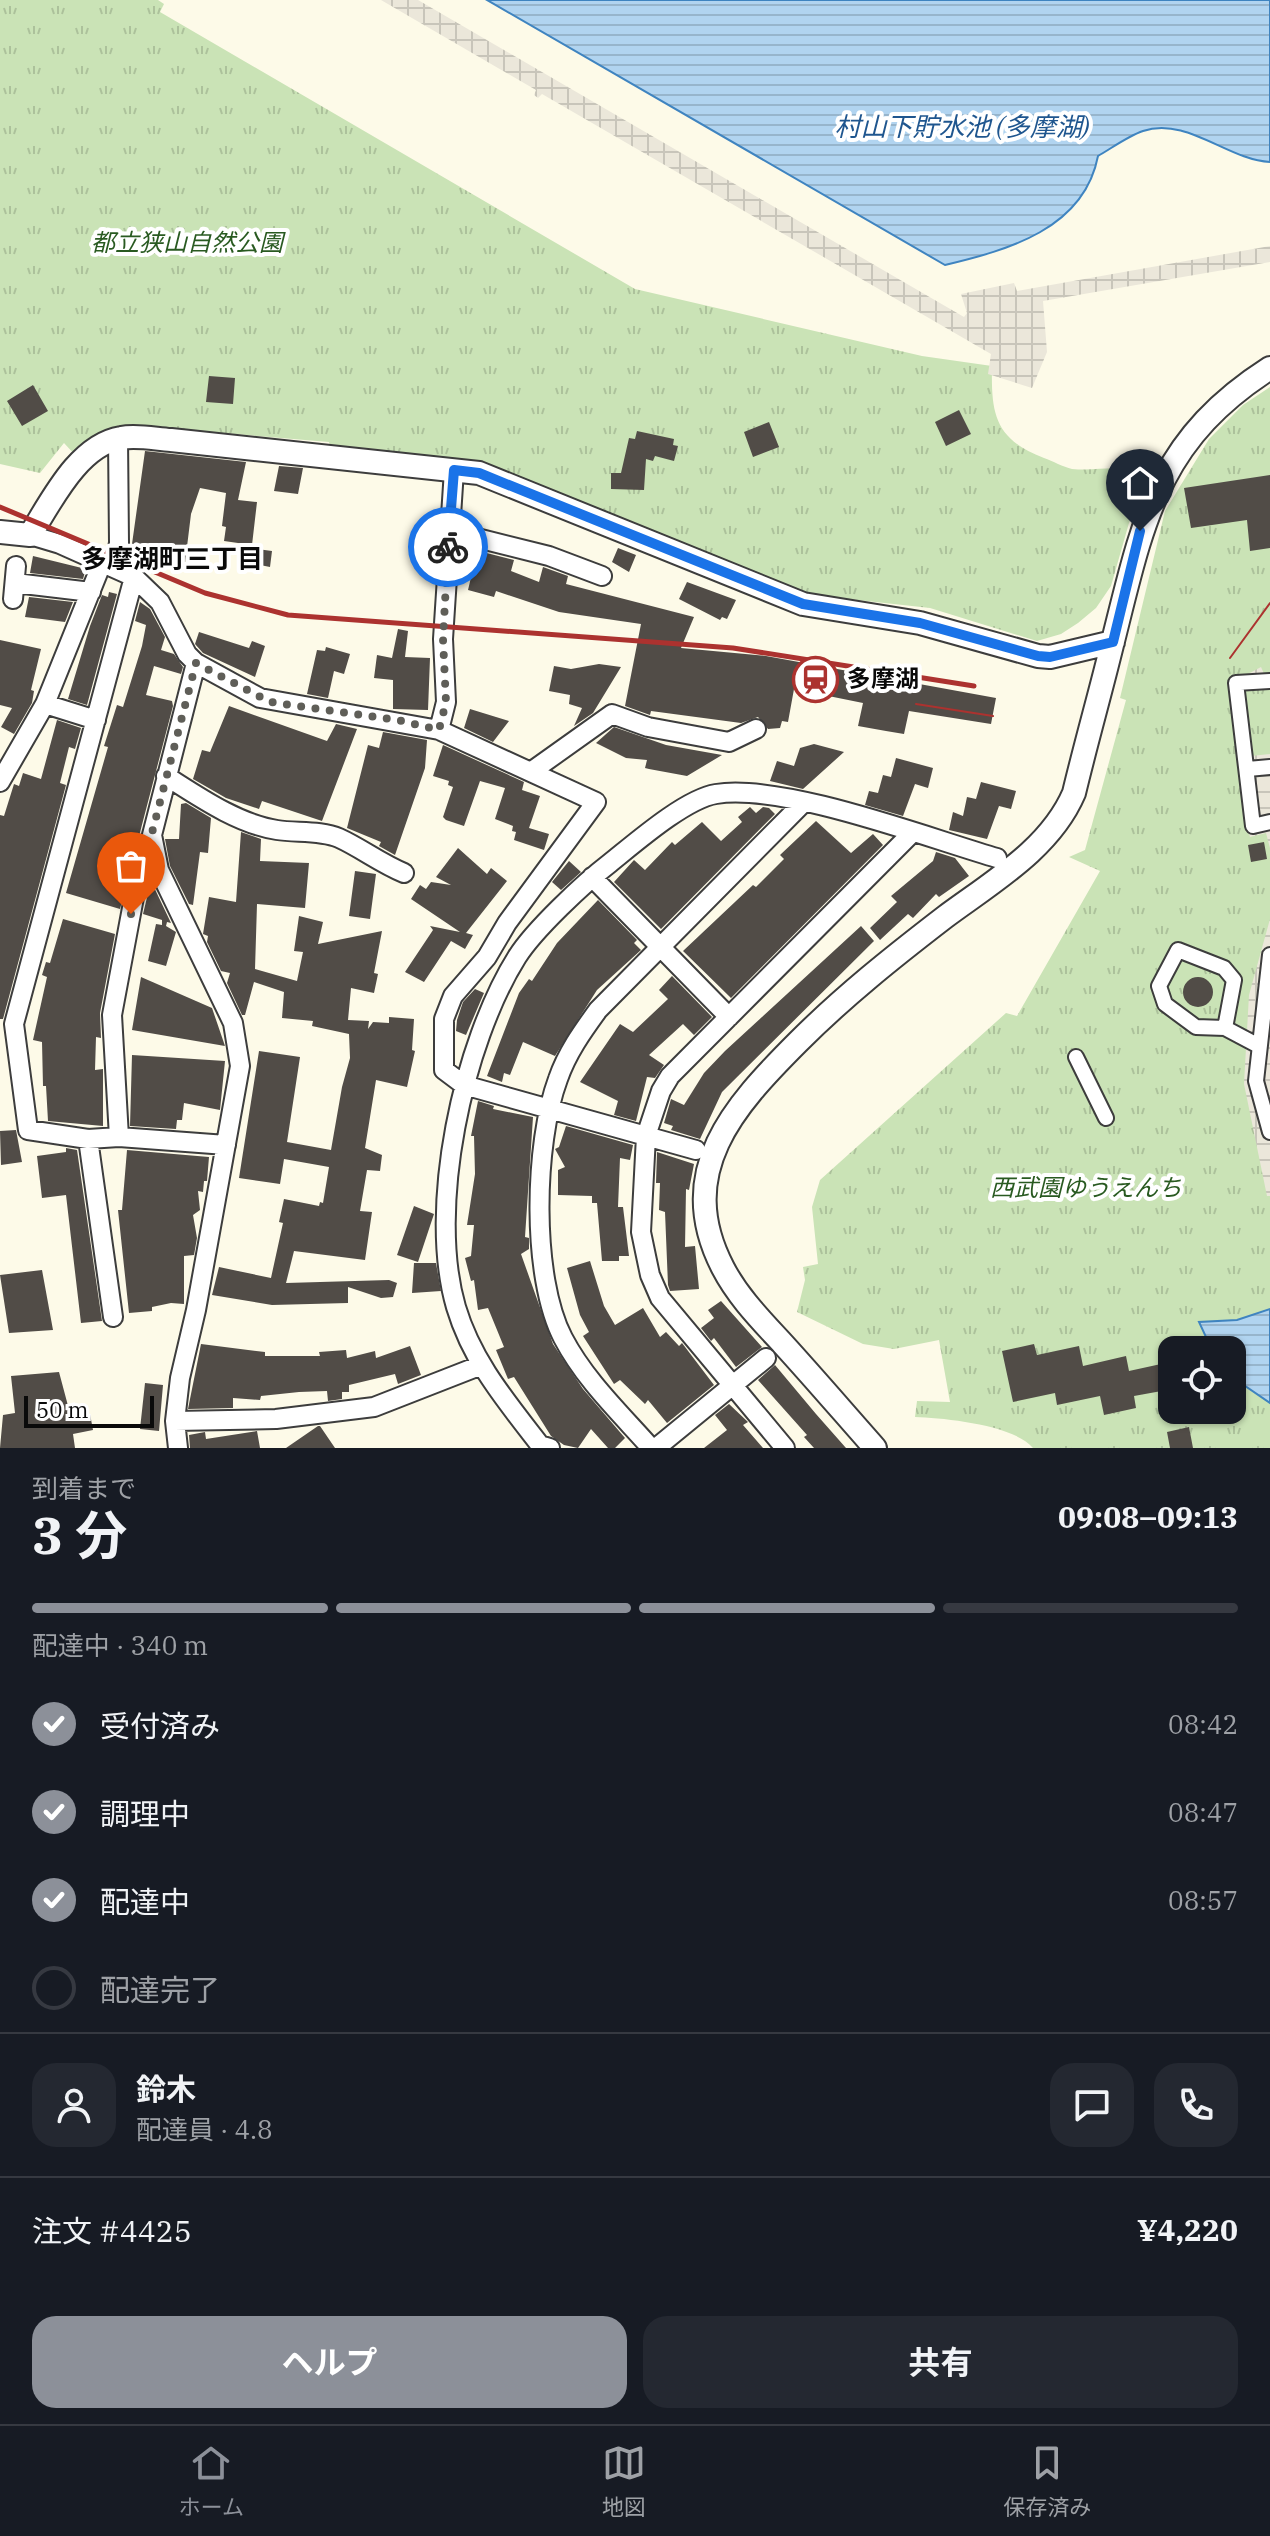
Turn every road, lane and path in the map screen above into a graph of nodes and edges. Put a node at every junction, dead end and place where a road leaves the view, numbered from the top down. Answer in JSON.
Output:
{"nodes":[{"id":1,"x":1270,"y":368,"type":"edge"},
{"id":2,"x":118,"y":438,"type":"junction"},
{"id":3,"x":454,"y":470,"type":"junction"},
{"id":4,"x":449,"y":531,"type":"junction"},
{"id":5,"x":0,"y":532,"type":"edge"},
{"id":6,"x":30,"y":535,"type":"junction"},
{"id":7,"x":108,"y":565,"type":"junction"},
{"id":8,"x":602,"y":576,"type":"dead end"},
{"id":9,"x":134,"y":577,"type":"junction"},
{"id":10,"x":15,"y":583,"type":"dead end"},
{"id":11,"x":91,"y":592,"type":"junction"},
{"id":12,"x":1113,"y":642,"type":"junction"},
{"id":13,"x":196,"y":663,"type":"junction"},
{"id":14,"x":1270,"y":681,"type":"edge"},
{"id":15,"x":45,"y":704,"type":"junction"},
{"id":16,"x":96,"y":720,"type":"junction"},
{"id":17,"x":756,"y":729,"type":"dead end"},
{"id":18,"x":439,"y":730,"type":"junction"},
{"id":19,"x":1270,"y":767,"type":"edge"},
{"id":20,"x":1248,"y":769,"type":"junction"},
{"id":21,"x":532,"y":771,"type":"junction"},
{"id":22,"x":166,"y":776,"type":"junction"},
{"id":23,"x":0,"y":782,"type":"edge"},
{"id":24,"x":804,"y":802,"type":"junction"},
{"id":25,"x":1270,"y":822,"type":"edge"},
{"id":26,"x":912,"y":833,"type":"junction"},
{"id":27,"x":152,"y":835,"type":"junction"},
{"id":28,"x":997,"y":858,"type":"dead end"},
{"id":29,"x":404,"y":873,"type":"dead end"},
{"id":30,"x":592,"y":877,"type":"junction"},
{"id":31,"x":661,"y":945,"type":"junction"},
{"id":32,"x":1270,"y":955,"type":"edge"},
{"id":33,"x":729,"y":1017,"type":"junction"},
{"id":34,"x":7,"y":1023,"type":"edge"},
{"id":35,"x":1225,"y":1028,"type":"junction"},
{"id":36,"x":1259,"y":1046,"type":"junction"},
{"id":37,"x":1076,"y":1057,"type":"dead end"},
{"id":38,"x":464,"y":1085,"type":"junction"},
{"id":39,"x":550,"y":1109,"type":"junction"},
{"id":40,"x":1106,"y":1118,"type":"dead end"},
{"id":41,"x":1270,"y":1132,"type":"edge"},
{"id":42,"x":646,"y":1136,"type":"junction"},
{"id":43,"x":119,"y":1137,"type":"junction"},
{"id":44,"x":88,"y":1139,"type":"junction"},
{"id":45,"x":226,"y":1145,"type":"junction"},
{"id":46,"x":696,"y":1150,"type":"dead end"},
{"id":47,"x":113,"y":1317,"type":"dead end"},
{"id":48,"x":766,"y":1358,"type":"dead end"},
{"id":49,"x":479,"y":1366,"type":"junction"},
{"id":50,"x":734,"y":1388,"type":"junction"},
{"id":51,"x":175,"y":1421,"type":"junction"},
{"id":52,"x":178,"y":1448,"type":"edge"},
{"id":53,"x":550,"y":1448,"type":"edge"},
{"id":54,"x":654,"y":1448,"type":"edge"},
{"id":55,"x":785,"y":1448,"type":"edge"},
{"id":56,"x":875,"y":1448,"type":"edge"}],
"edges":[{"from":1,"to":12,"type":"street"},
{"from":2,"to":3,"type":"street"},
{"from":2,"to":6,"type":"street"},
{"from":2,"to":7,"type":"street"},
{"from":3,"to":4,"type":"street"},
{"from":3,"to":12,"type":"street"},
{"from":4,"to":8,"type":"street"},
{"from":4,"to":18,"type":"street"},
{"from":5,"to":6,"type":"street"},
{"from":6,"to":7,"type":"street"},
{"from":7,"to":9,"type":"street"},
{"from":7,"to":11,"type":"street"},
{"from":9,"to":13,"type":"street"},
{"from":9,"to":16,"type":"street"},
{"from":10,"to":11,"type":"street"},
{"from":11,"to":15,"type":"street"},
{"from":12,"to":56,"type":"street"},
{"from":13,"to":18,"type":"street"},
{"from":13,"to":22,"type":"street"},
{"from":14,"to":20,"type":"street"},
{"from":15,"to":16,"type":"street"},
{"from":15,"to":23,"type":"street"},
{"from":16,"to":34,"type":"street"},
{"from":17,"to":21,"type":"street"},
{"from":18,"to":21,"type":"street"},
{"from":19,"to":20,"type":"street"},
{"from":20,"to":25,"type":"street"},
{"from":21,"to":38,"type":"street"},
{"from":22,"to":27,"type":"street"},
{"from":22,"to":29,"type":"street"},
{"from":24,"to":26,"type":"street"},
{"from":24,"to":30,"type":"street"},
{"from":24,"to":31,"type":"street"},
{"from":26,"to":28,"type":"street"},
{"from":26,"to":33,"type":"street"},
{"from":27,"to":43,"type":"street"},
{"from":27,"to":45,"type":"street"},
{"from":30,"to":31,"type":"street"},
{"from":30,"to":38,"type":"street"},
{"from":31,"to":33,"type":"street"},
{"from":31,"to":39,"type":"street"},
{"from":32,"to":36,"type":"street"},
{"from":33,"to":42,"type":"street"},
{"from":34,"to":44,"type":"street"},
{"from":35,"to":35,"type":"street"},
{"from":35,"to":36,"type":"street"},
{"from":36,"to":41,"type":"street"},
{"from":37,"to":40,"type":"street"},
{"from":38,"to":39,"type":"street"},
{"from":38,"to":49,"type":"street"},
{"from":39,"to":42,"type":"street"},
{"from":39,"to":54,"type":"street"},
{"from":42,"to":46,"type":"street"},
{"from":42,"to":50,"type":"street"},
{"from":43,"to":44,"type":"street"},
{"from":43,"to":45,"type":"street"},
{"from":44,"to":47,"type":"street"},
{"from":45,"to":51,"type":"street"},
{"from":48,"to":50,"type":"street"},
{"from":49,"to":51,"type":"street"},
{"from":49,"to":53,"type":"street"},
{"from":50,"to":54,"type":"street"},
{"from":50,"to":55,"type":"street"},
{"from":51,"to":52,"type":"street"}]}
